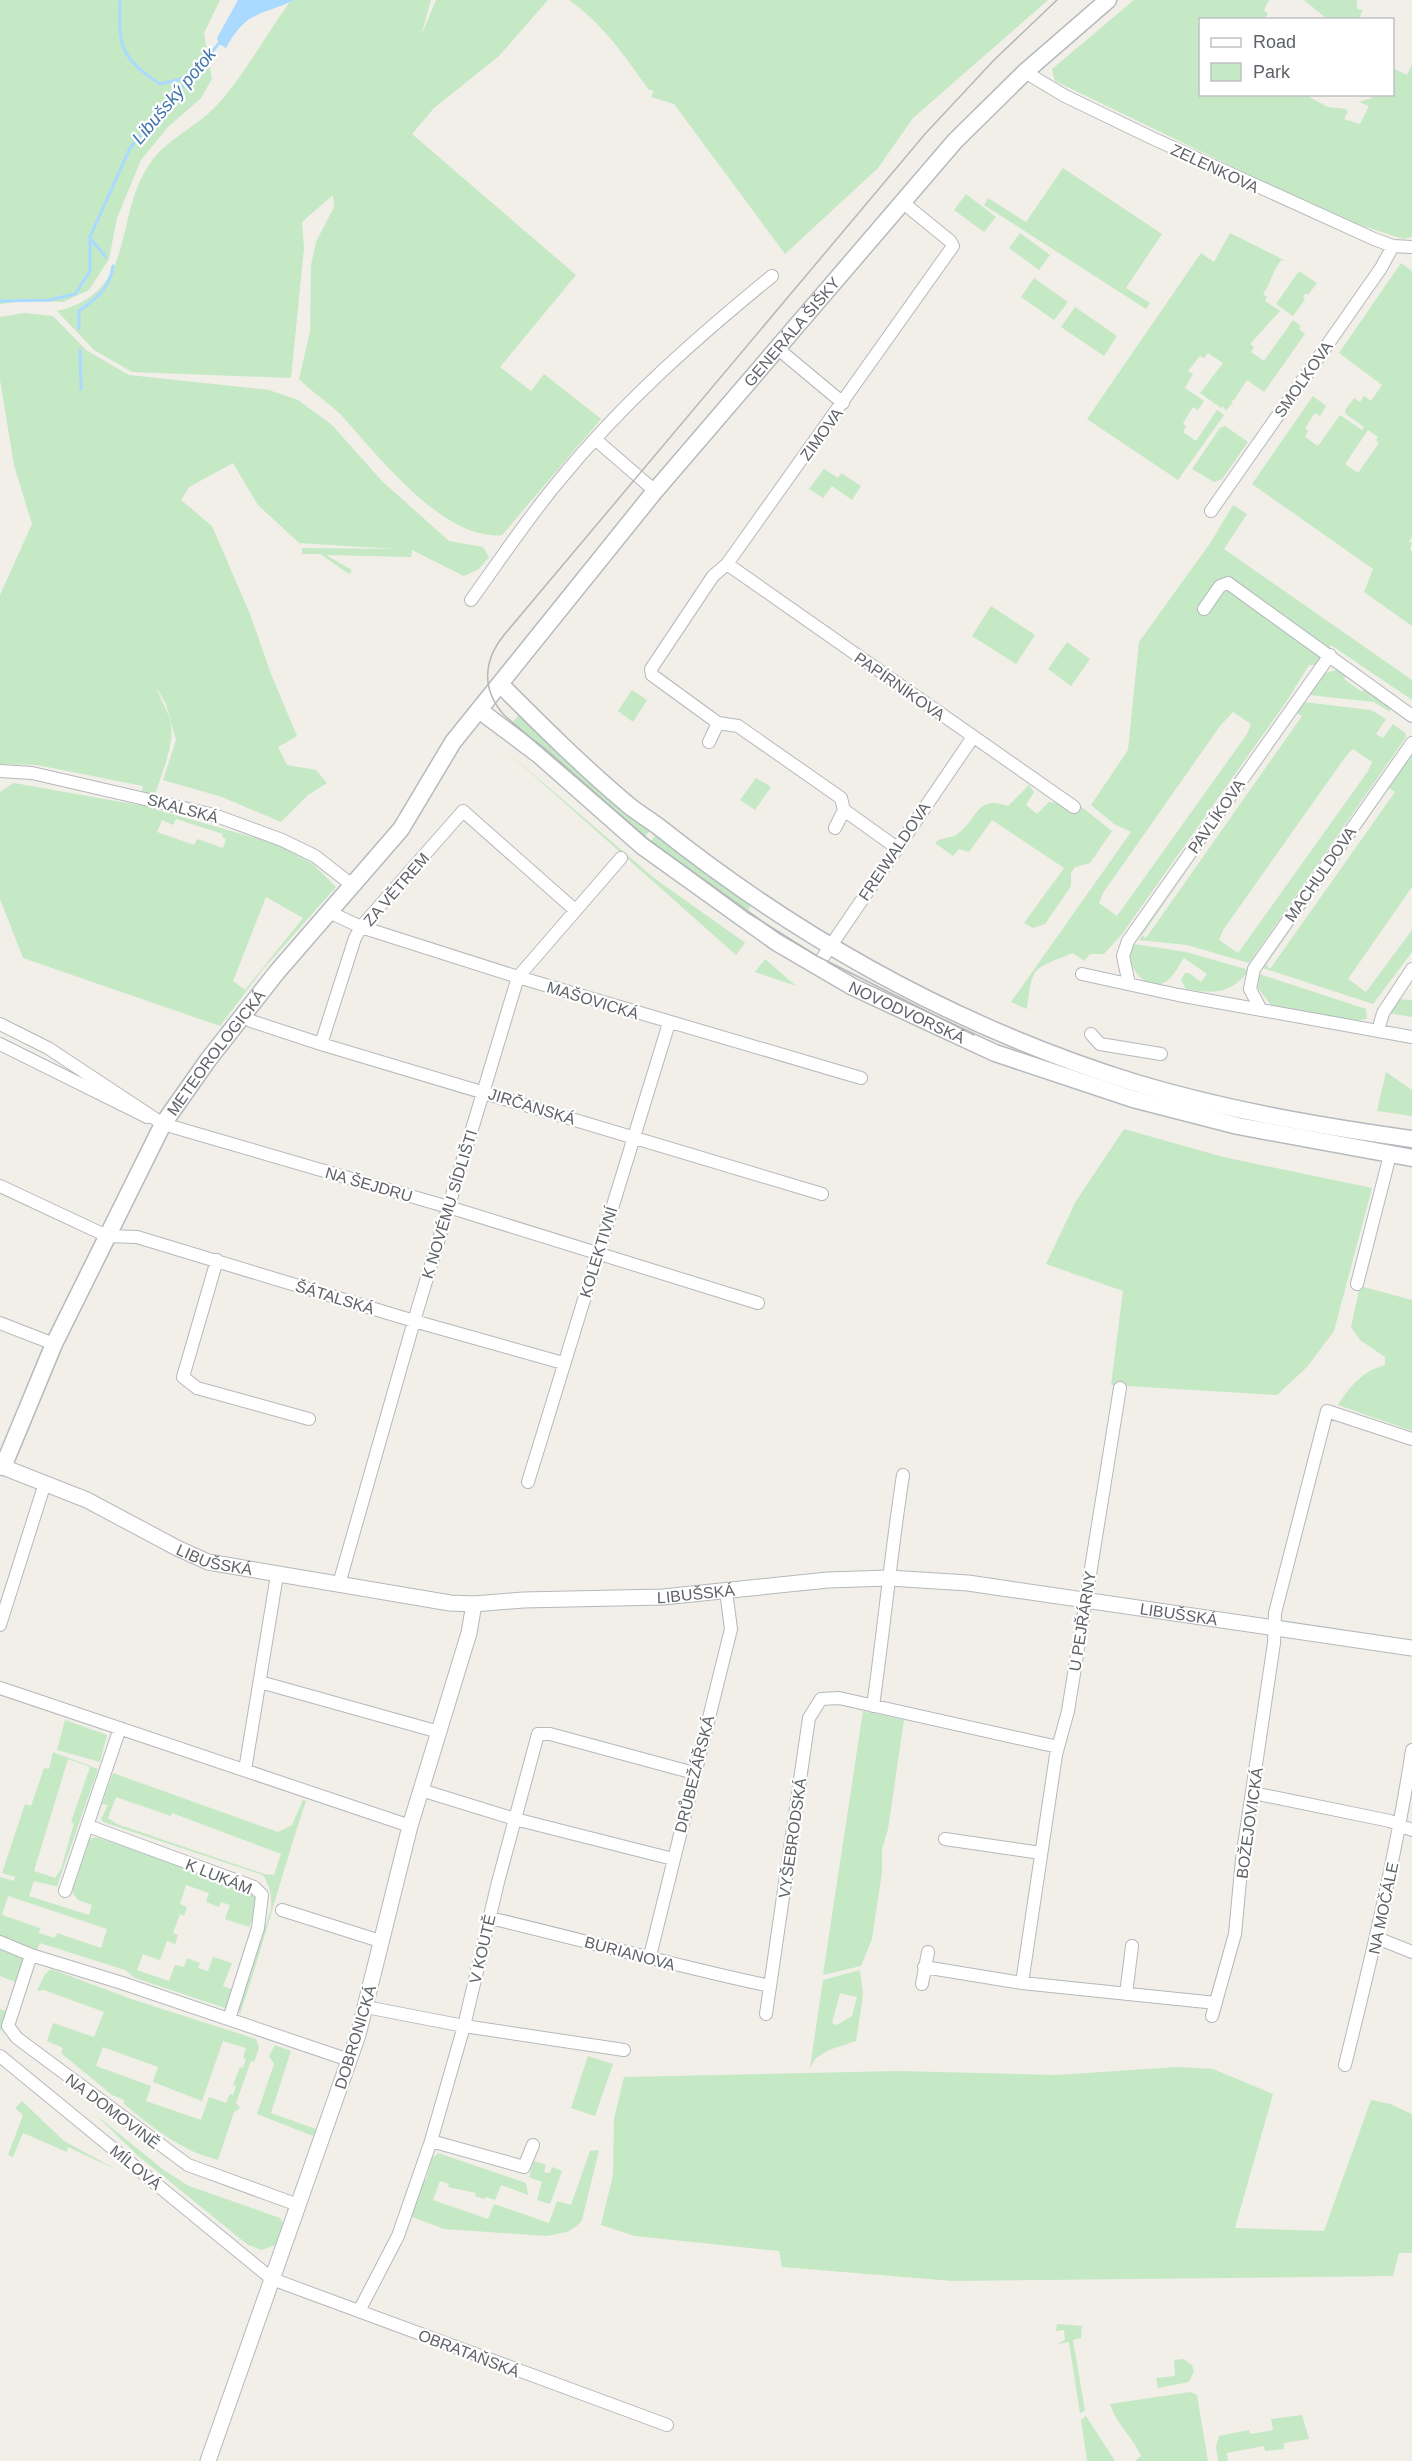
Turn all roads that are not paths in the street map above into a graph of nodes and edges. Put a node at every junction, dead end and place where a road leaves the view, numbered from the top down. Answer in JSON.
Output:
{"nodes":[{"id":1,"x":1107,"y":0,"type":"edge"},
{"id":2,"x":1025,"y":72,"type":"junction"},
{"id":3,"x":901,"y":201,"type":"junction"},
{"id":4,"x":1393,"y":246,"type":"junction"},
{"id":5,"x":1412,"y":247,"type":"edge"},
{"id":6,"x":772,"y":276,"type":"dead end"},
{"id":7,"x":777,"y":348,"type":"junction"},
{"id":8,"x":843,"y":403,"type":"junction"},
{"id":9,"x":595,"y":439,"type":"junction"},
{"id":10,"x":655,"y":491,"type":"junction"},
{"id":11,"x":1211,"y":511,"type":"dead end"},
{"id":12,"x":727,"y":564,"type":"junction"},
{"id":13,"x":471,"y":600,"type":"dead end"},
{"id":14,"x":1204,"y":609,"type":"dead end"},
{"id":15,"x":1330,"y":655,"type":"junction"},
{"id":16,"x":500,"y":684,"type":"junction"},
{"id":17,"x":479,"y":710,"type":"junction"},
{"id":18,"x":1412,"y":716,"type":"edge"},
{"id":19,"x":718,"y":723,"type":"junction"},
{"id":20,"x":973,"y":736,"type":"junction"},
{"id":21,"x":709,"y":742,"type":"dead end"},
{"id":22,"x":1412,"y":743,"type":"edge"},
{"id":23,"x":0,"y":771,"type":"edge"},
{"id":24,"x":1074,"y":807,"type":"dead end"},
{"id":25,"x":844,"y":810,"type":"junction"},
{"id":26,"x":835,"y":828,"type":"dead end"},
{"id":27,"x":897,"y":848,"type":"junction"},
{"id":28,"x":621,"y":858,"type":"dead end"},
{"id":29,"x":351,"y":885,"type":"junction"},
{"id":30,"x":575,"y":909,"type":"junction"},
{"id":31,"x":329,"y":912,"type":"junction"},
{"id":32,"x":361,"y":927,"type":"junction"},
{"id":33,"x":830,"y":947,"type":"junction"},
{"id":34,"x":818,"y":966,"type":"junction"},
{"id":35,"x":1412,"y":969,"type":"edge"},
{"id":36,"x":1082,"y":974,"type":"dead end"},
{"id":37,"x":518,"y":976,"type":"junction"},
{"id":38,"x":1129,"y":984,"type":"junction"},
{"id":39,"x":1261,"y":1010,"type":"junction"},
{"id":40,"x":243,"y":1016,"type":"junction"},
{"id":41,"x":669,"y":1023,"type":"junction"},
{"id":42,"x":0,"y":1024,"type":"edge"},
{"id":43,"x":1378,"y":1031,"type":"junction"},
{"id":44,"x":1091,"y":1034,"type":"dead end"},
{"id":45,"x":1412,"y":1037,"type":"edge"},
{"id":46,"x":0,"y":1044,"type":"edge"},
{"id":47,"x":321,"y":1044,"type":"junction"},
{"id":48,"x":1161,"y":1054,"type":"dead end"},
{"id":49,"x":861,"y":1078,"type":"dead end"},
{"id":50,"x":483,"y":1091,"type":"junction"},
{"id":51,"x":157,"y":1121,"type":"junction"},
{"id":52,"x":634,"y":1136,"type":"junction"},
{"id":53,"x":1412,"y":1139,"type":"edge"},
{"id":54,"x":1390,"y":1155,"type":"junction"},
{"id":55,"x":1412,"y":1158,"type":"edge"},
{"id":56,"x":0,"y":1186,"type":"edge"},
{"id":57,"x":822,"y":1194,"type":"dead end"},
{"id":58,"x":448,"y":1207,"type":"junction"},
{"id":59,"x":107,"y":1236,"type":"junction"},
{"id":60,"x":598,"y":1254,"type":"junction"},
{"id":61,"x":217,"y":1260,"type":"junction"},
{"id":62,"x":1357,"y":1284,"type":"dead end"},
{"id":63,"x":758,"y":1303,"type":"dead end"},
{"id":64,"x":414,"y":1321,"type":"junction"},
{"id":65,"x":0,"y":1323,"type":"edge"},
{"id":66,"x":54,"y":1344,"type":"junction"},
{"id":67,"x":563,"y":1363,"type":"junction"},
{"id":68,"x":1120,"y":1388,"type":"dead end"},
{"id":69,"x":309,"y":1419,"type":"dead end"},
{"id":70,"x":1412,"y":1439,"type":"edge"},
{"id":71,"x":2,"y":1466,"type":"edge"},
{"id":72,"x":903,"y":1475,"type":"dead end"},
{"id":73,"x":528,"y":1482,"type":"dead end"},
{"id":74,"x":45,"y":1483,"type":"junction"},
{"id":75,"x":277,"y":1575,"type":"junction"},
{"id":76,"x":889,"y":1578,"type":"junction"},
{"id":77,"x":339,"y":1584,"type":"junction"},
{"id":78,"x":726,"y":1592,"type":"junction"},
{"id":79,"x":1085,"y":1601,"type":"junction"},
{"id":80,"x":3,"y":1602,"type":"edge"},
{"id":81,"x":474,"y":1604,"type":"junction"},
{"id":82,"x":0,"y":1625,"type":"edge"},
{"id":83,"x":1274,"y":1629,"type":"junction"},
{"id":84,"x":1412,"y":1648,"type":"edge"},
{"id":85,"x":260,"y":1683,"type":"junction"},
{"id":86,"x":0,"y":1688,"type":"edge"},
{"id":87,"x":873,"y":1706,"type":"junction"},
{"id":88,"x":120,"y":1728,"type":"junction"},
{"id":89,"x":439,"y":1732,"type":"junction"},
{"id":90,"x":1058,"y":1747,"type":"junction"},
{"id":91,"x":1412,"y":1750,"type":"edge"},
{"id":92,"x":245,"y":1770,"type":"junction"},
{"id":93,"x":694,"y":1773,"type":"junction"},
{"id":94,"x":421,"y":1790,"type":"junction"},
{"id":95,"x":1253,"y":1793,"type":"junction"},
{"id":96,"x":515,"y":1819,"type":"junction"},
{"id":97,"x":88,"y":1826,"type":"junction"},
{"id":98,"x":410,"y":1826,"type":"junction"},
{"id":99,"x":1406,"y":1827,"type":"edge"},
{"id":100,"x":945,"y":1839,"type":"dead end"},
{"id":101,"x":1041,"y":1853,"type":"junction"},
{"id":102,"x":673,"y":1859,"type":"junction"},
{"id":103,"x":65,"y":1891,"type":"dead end"},
{"id":104,"x":282,"y":1910,"type":"dead end"},
{"id":105,"x":490,"y":1918,"type":"junction"},
{"id":106,"x":1377,"y":1938,"type":"junction"},
{"id":107,"x":380,"y":1941,"type":"junction"},
{"id":108,"x":0,"y":1942,"type":"edge"},
{"id":109,"x":1132,"y":1946,"type":"dead end"},
{"id":110,"x":928,"y":1952,"type":"dead end"},
{"id":111,"x":1412,"y":1952,"type":"edge"},
{"id":112,"x":31,"y":1955,"type":"junction"},
{"id":113,"x":650,"y":1956,"type":"junction"},
{"id":114,"x":925,"y":1967,"type":"junction"},
{"id":115,"x":1022,"y":1983,"type":"junction"},
{"id":116,"x":922,"y":1984,"type":"dead end"},
{"id":117,"x":770,"y":1986,"type":"junction"},
{"id":118,"x":1126,"y":1994,"type":"junction"},
{"id":119,"x":1216,"y":2003,"type":"junction"},
{"id":120,"x":366,"y":2007,"type":"junction"},
{"id":121,"x":766,"y":2014,"type":"dead end"},
{"id":122,"x":1212,"y":2016,"type":"dead end"},
{"id":123,"x":229,"y":2019,"type":"junction"},
{"id":124,"x":464,"y":2026,"type":"junction"},
{"id":125,"x":624,"y":2050,"type":"dead end"},
{"id":126,"x":0,"y":2056,"type":"edge"},
{"id":127,"x":349,"y":2060,"type":"junction"},
{"id":128,"x":1345,"y":2065,"type":"dead end"},
{"id":129,"x":430,"y":2141,"type":"junction"},
{"id":130,"x":533,"y":2145,"type":"dead end"},
{"id":131,"x":298,"y":2205,"type":"junction"},
{"id":132,"x":272,"y":2279,"type":"junction"},
{"id":133,"x":359,"y":2311,"type":"junction"},
{"id":134,"x":667,"y":2425,"type":"dead end"},
{"id":135,"x":208,"y":2461,"type":"edge"}],
"edges":[{"from":1,"to":2,"type":"main road","name":"GENERÁLA ŠIŠKY"},
{"from":2,"to":3,"type":"main road","name":"GENERÁLA ŠIŠKY"},
{"from":2,"to":4,"type":"street","name":"ZELENKOVA"},
{"from":3,"to":7,"type":"main road","name":"GENERÁLA ŠIŠKY"},
{"from":3,"to":8,"type":"street","name":"ZIMOVA"},
{"from":4,"to":5,"type":"street","name":"ZELENKOVA"},
{"from":4,"to":11,"type":"street","name":"SMOLKOVA"},
{"from":6,"to":9,"type":"street"},
{"from":7,"to":8,"type":"street"},
{"from":7,"to":10,"type":"main road","name":"GENERÁLA ŠIŠKY"},
{"from":8,"to":12,"type":"street","name":"ZIMOVA"},
{"from":9,"to":10,"type":"street"},
{"from":9,"to":13,"type":"street"},
{"from":10,"to":16,"type":"main road","name":"GENERÁLA ŠIŠKY"},
{"from":12,"to":19,"type":"street","name":"ZIMOVA"},
{"from":12,"to":20,"type":"street","name":"PAPÍRNÍKOVA"},
{"from":14,"to":15,"type":"street"},
{"from":15,"to":18,"type":"street"},
{"from":15,"to":38,"type":"street","name":"PAVLÍKOVA"},
{"from":16,"to":17,"type":"main road","name":"METEOROLOGICKÁ"},
{"from":16,"to":33,"type":"main road","name":"NOVODVORSKÁ"},
{"from":17,"to":29,"type":"main road","name":"METEOROLOGICKÁ"},
{"from":17,"to":34,"type":"main road","name":"NOVODVORSKÁ"},
{"from":19,"to":21,"type":"street"},
{"from":19,"to":25,"type":"street"},
{"from":20,"to":24,"type":"street","name":"PAPÍRNÍKOVA"},
{"from":20,"to":27,"type":"street","name":"FREIWALDOVA"},
{"from":22,"to":39,"type":"street","name":"MACHULDOVA"},
{"from":23,"to":29,"type":"street","name":"SKALSKÁ"},
{"from":25,"to":26,"type":"street"},
{"from":25,"to":27,"type":"street"},
{"from":27,"to":33,"type":"street","name":"FREIWALDOVA"},
{"from":28,"to":30,"type":"street","name":"K NOVÉMU SÍDLIŠTI"},
{"from":29,"to":31,"type":"main road","name":"METEOROLOGICKÁ"},
{"from":30,"to":32,"type":"street","name":"ZA VĚTREM"},
{"from":30,"to":37,"type":"street","name":"K NOVÉMU SÍDLIŠTI"},
{"from":31,"to":32,"type":"street","name":"MAŠOVICKÁ"},
{"from":31,"to":40,"type":"main road","name":"METEOROLOGICKÁ"},
{"from":32,"to":37,"type":"street","name":"MAŠOVICKÁ"},
{"from":32,"to":47,"type":"street","name":"ZA VĚTREM"},
{"from":33,"to":34,"type":"street","name":"FREIWALDOVA"},
{"from":33,"to":53,"type":"main road","name":"NOVODVORSKÁ"},
{"from":34,"to":54,"type":"main road","name":"NOVODVORSKÁ"},
{"from":35,"to":43,"type":"street"},
{"from":36,"to":38,"type":"street"},
{"from":37,"to":41,"type":"street","name":"MAŠOVICKÁ"},
{"from":37,"to":50,"type":"street","name":"K NOVÉMU SÍDLIŠTI"},
{"from":38,"to":39,"type":"street"},
{"from":39,"to":43,"type":"street"},
{"from":40,"to":47,"type":"street","name":"JIRČANSKÁ"},
{"from":40,"to":51,"type":"main road","name":"METEOROLOGICKÁ"},
{"from":41,"to":49,"type":"street","name":"MAŠOVICKÁ"},
{"from":41,"to":52,"type":"street","name":"KOLEKTIVNÍ"},
{"from":42,"to":51,"type":"street","name":"NA ŠEJDRU"},
{"from":43,"to":45,"type":"street"},
{"from":44,"to":48,"type":"street"},
{"from":46,"to":51,"type":"street"},
{"from":47,"to":50,"type":"street","name":"JIRČANSKÁ"},
{"from":50,"to":52,"type":"street","name":"JIRČANSKÁ"},
{"from":50,"to":58,"type":"street","name":"K NOVÉMU SÍDLIŠTI"},
{"from":51,"to":58,"type":"street","name":"NA ŠEJDRU"},
{"from":51,"to":59,"type":"main road","name":"METEOROLOGICKÁ"},
{"from":52,"to":57,"type":"street","name":"JIRČANSKÁ"},
{"from":52,"to":60,"type":"street","name":"KOLEKTIVNÍ"},
{"from":54,"to":55,"type":"main road","name":"NOVODVORSKÁ"},
{"from":54,"to":62,"type":"street"},
{"from":56,"to":59,"type":"street"},
{"from":58,"to":60,"type":"street","name":"NA ŠEJDRU"},
{"from":58,"to":64,"type":"street","name":"K NOVÉMU SÍDLIŠTI"},
{"from":59,"to":61,"type":"street","name":"ŠÁTALSKÁ"},
{"from":59,"to":66,"type":"main road","name":"METEOROLOGICKÁ"},
{"from":60,"to":63,"type":"street","name":"NA ŠEJDRU"},
{"from":60,"to":67,"type":"street","name":"KOLEKTIVNÍ"},
{"from":61,"to":64,"type":"street","name":"ŠÁTALSKÁ"},
{"from":61,"to":69,"type":"street"},
{"from":64,"to":67,"type":"street","name":"ŠÁTALSKÁ"},
{"from":64,"to":77,"type":"street","name":"K NOVÉMU SÍDLIŠTI"},
{"from":65,"to":66,"type":"street"},
{"from":66,"to":71,"type":"main road","name":"METEOROLOGICKÁ"},
{"from":67,"to":73,"type":"street","name":"KOLEKTIVNÍ"},
{"from":68,"to":79,"type":"street","name":"U PEJŘÁRNY"},
{"from":70,"to":83,"type":"street","name":"BOŽEJOVICKÁ"},
{"from":71,"to":74,"type":"street","name":"LIBUŠSKÁ"},
{"from":72,"to":76,"type":"street"},
{"from":74,"to":75,"type":"street","name":"LIBUŠSKÁ"},
{"from":74,"to":80,"type":"street"},
{"from":75,"to":77,"type":"street","name":"LIBUŠSKÁ"},
{"from":75,"to":85,"type":"street"},
{"from":76,"to":78,"type":"street","name":"LIBUŠSKÁ"},
{"from":76,"to":79,"type":"street","name":"LIBUŠSKÁ"},
{"from":76,"to":87,"type":"street"},
{"from":77,"to":81,"type":"street","name":"LIBUŠSKÁ"},
{"from":78,"to":81,"type":"street","name":"LIBUŠSKÁ"},
{"from":78,"to":93,"type":"street","name":"DRŮBEŽÁŘSKÁ"},
{"from":79,"to":83,"type":"street","name":"LIBUŠSKÁ"},
{"from":79,"to":90,"type":"street","name":"U PEJŘÁRNY"},
{"from":80,"to":82,"type":"street"},
{"from":81,"to":89,"type":"street","name":"DOBRONICKÁ"},
{"from":83,"to":84,"type":"street","name":"LIBUŠSKÁ"},
{"from":83,"to":95,"type":"street","name":"BOŽEJOVICKÁ"},
{"from":85,"to":89,"type":"street"},
{"from":85,"to":92,"type":"street"},
{"from":86,"to":88,"type":"street"},
{"from":87,"to":90,"type":"street"},
{"from":87,"to":117,"type":"street","name":"VYŠEBRODSKÁ"},
{"from":88,"to":92,"type":"street"},
{"from":88,"to":97,"type":"street"},
{"from":89,"to":94,"type":"street","name":"DOBRONICKÁ"},
{"from":90,"to":101,"type":"street","name":"U PEJŘÁRNY"},
{"from":91,"to":99,"type":"street","name":"NA MOČÁLE"},
{"from":92,"to":98,"type":"street"},
{"from":93,"to":96,"type":"street","name":"V KOUTĚ"},
{"from":93,"to":102,"type":"street","name":"DRŮBEŽÁŘSKÁ"},
{"from":94,"to":96,"type":"street"},
{"from":94,"to":98,"type":"street","name":"DOBRONICKÁ"},
{"from":95,"to":99,"type":"street"},
{"from":95,"to":119,"type":"street","name":"BOŽEJOVICKÁ"},
{"from":96,"to":102,"type":"street"},
{"from":96,"to":105,"type":"street","name":"V KOUTĚ"},
{"from":97,"to":103,"type":"street"},
{"from":97,"to":123,"type":"street","name":"K LUKÁM"},
{"from":98,"to":107,"type":"street","name":"DOBRONICKÁ"},
{"from":99,"to":106,"type":"street","name":"NA MOČÁLE"},
{"from":100,"to":101,"type":"street"},
{"from":101,"to":115,"type":"street","name":"U PEJŘÁRNY"},
{"from":102,"to":113,"type":"street","name":"DRŮBEŽÁŘSKÁ"},
{"from":104,"to":107,"type":"street"},
{"from":105,"to":113,"type":"street","name":"BURIANOVA"},
{"from":105,"to":124,"type":"street","name":"V KOUTĚ"},
{"from":106,"to":111,"type":"street"},
{"from":106,"to":128,"type":"street","name":"NA MOČÁLE"},
{"from":107,"to":120,"type":"street","name":"DOBRONICKÁ"},
{"from":108,"to":112,"type":"street"},
{"from":109,"to":118,"type":"street"},
{"from":110,"to":114,"type":"street"},
{"from":112,"to":123,"type":"street"},
{"from":112,"to":131,"type":"street","name":"NA DOMOVINĚ"},
{"from":113,"to":117,"type":"street","name":"BURIANOVA"},
{"from":114,"to":115,"type":"street"},
{"from":114,"to":116,"type":"street"},
{"from":115,"to":118,"type":"street"},
{"from":117,"to":121,"type":"street","name":"VYŠEBRODSKÁ"},
{"from":118,"to":119,"type":"street"},
{"from":119,"to":122,"type":"street","name":"BOŽEJOVICKÁ"},
{"from":120,"to":124,"type":"street"},
{"from":120,"to":127,"type":"street","name":"DOBRONICKÁ"},
{"from":123,"to":127,"type":"street"},
{"from":124,"to":125,"type":"street"},
{"from":124,"to":129,"type":"street","name":"V KOUTĚ"},
{"from":126,"to":132,"type":"street","name":"MÍLOVÁ"},
{"from":127,"to":131,"type":"street","name":"DOBRONICKÁ"},
{"from":129,"to":130,"type":"street"},
{"from":129,"to":133,"type":"street","name":"V KOUTĚ"},
{"from":131,"to":132,"type":"street","name":"DOBRONICKÁ"},
{"from":132,"to":133,"type":"street","name":"OBRATAŇSKÁ"},
{"from":132,"to":135,"type":"street","name":"DOBRONICKÁ"},
{"from":133,"to":134,"type":"street","name":"OBRATAŇSKÁ"}]}
